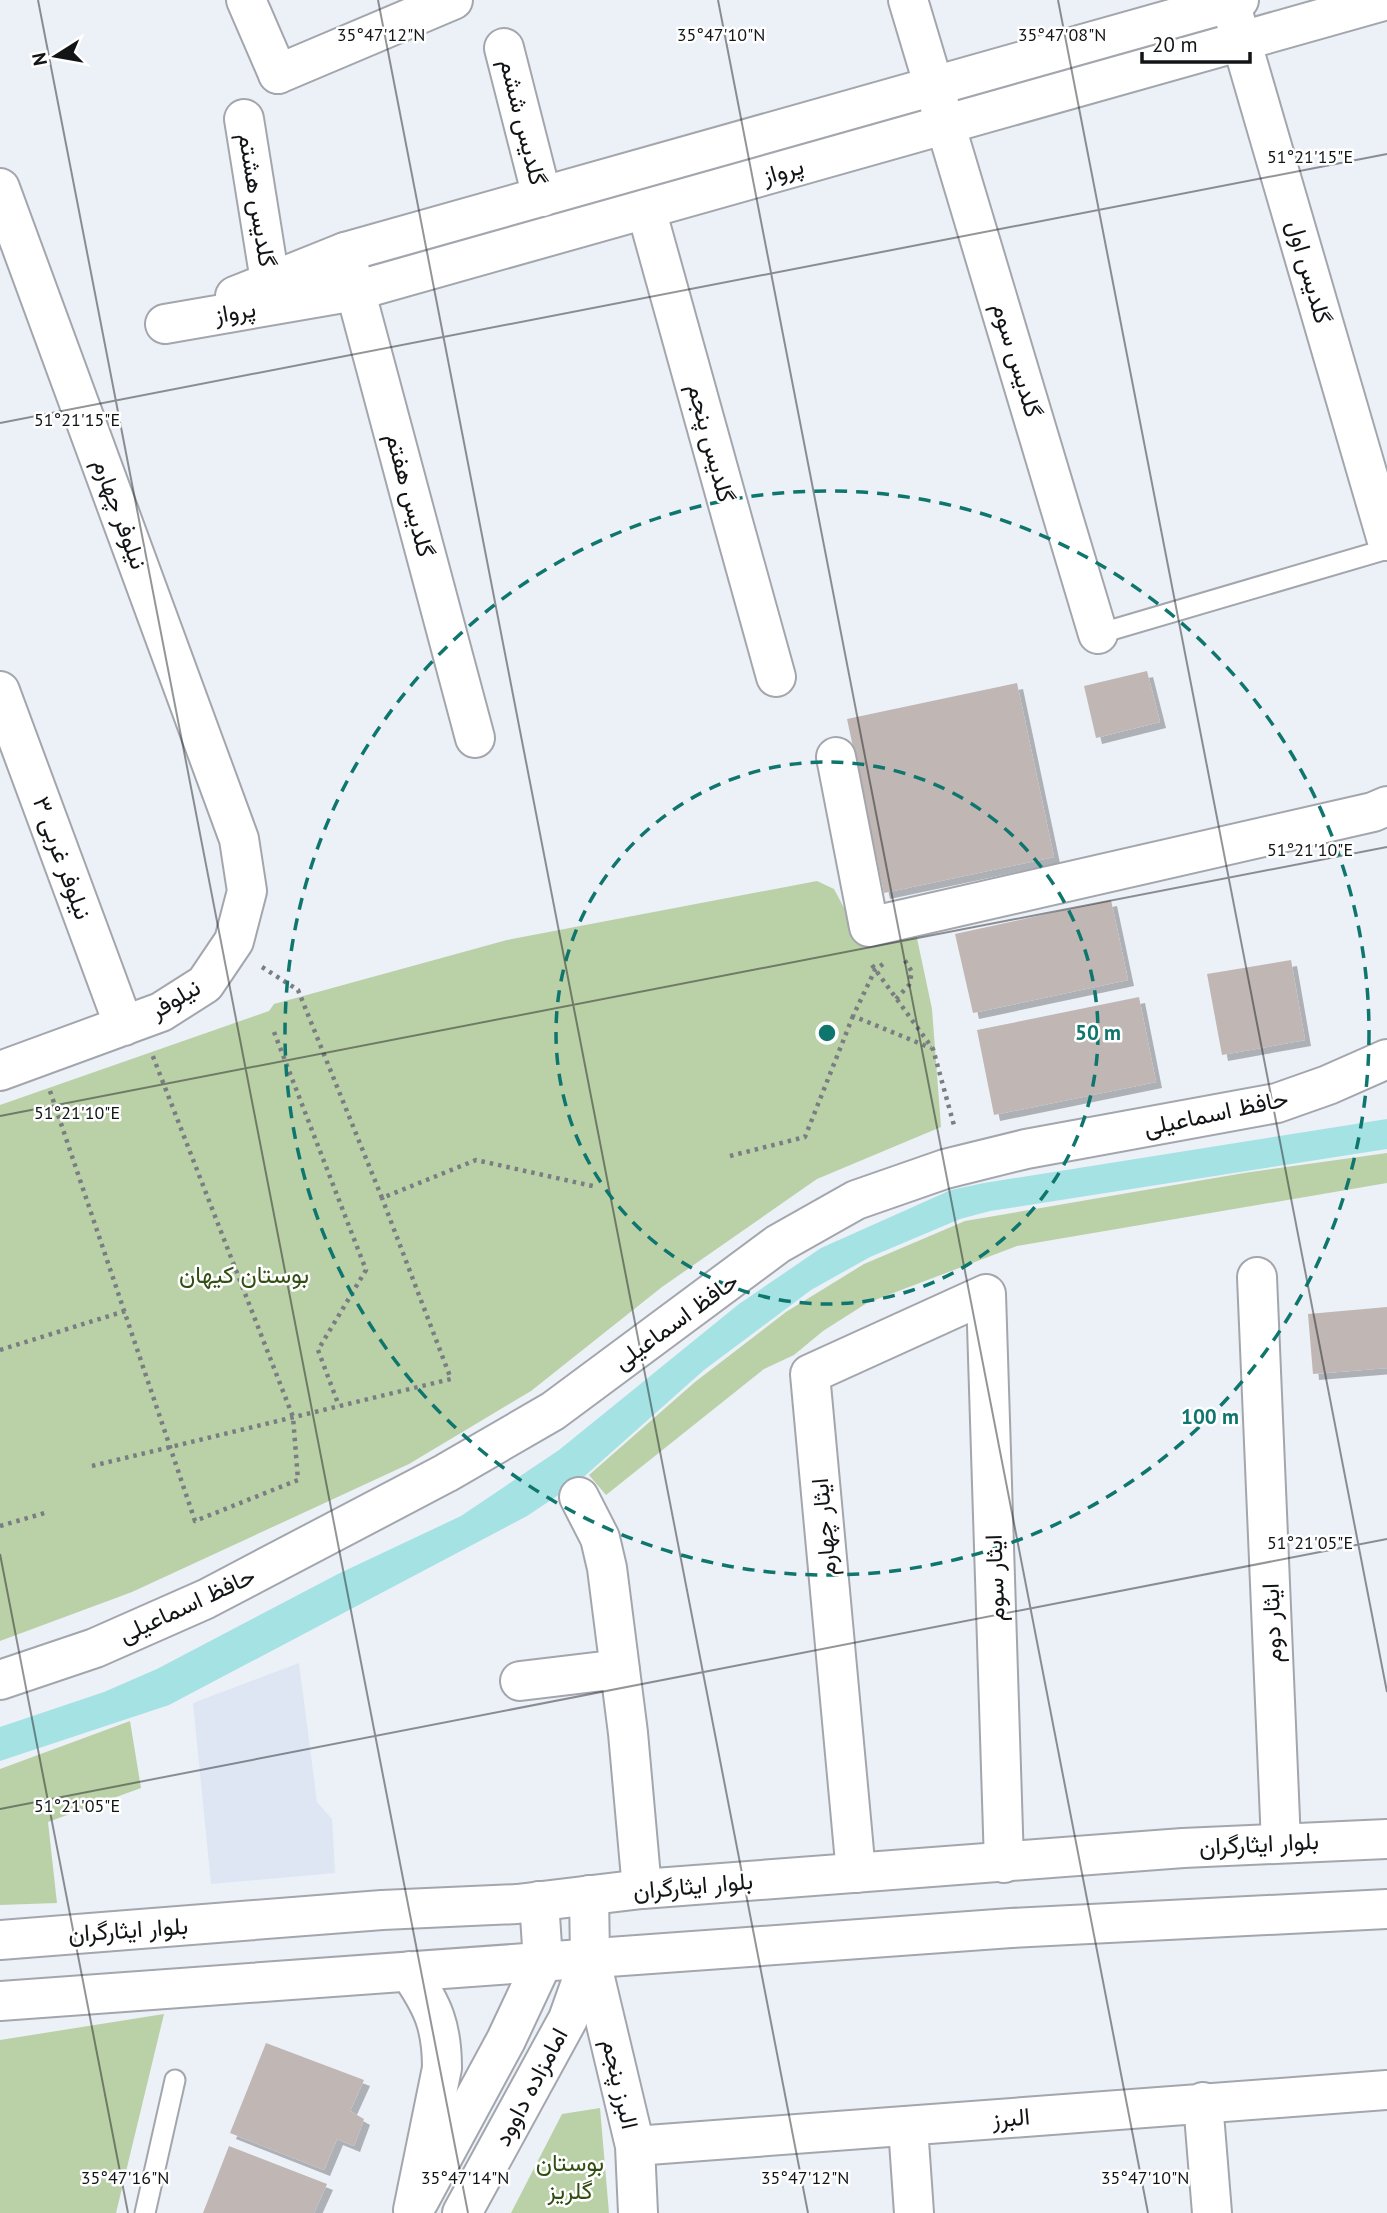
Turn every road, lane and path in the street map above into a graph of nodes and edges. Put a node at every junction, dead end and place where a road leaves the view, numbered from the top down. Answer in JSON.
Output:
{"nodes":[{"id":1,"x":246,"y":0,"type":"edge"},
{"id":2,"x":453,"y":0,"type":"edge"},
{"id":3,"x":908,"y":0,"type":"edge"},
{"id":4,"x":1387,"y":0,"type":"edge"},
{"id":5,"x":1233,"y":1,"type":"edge"},
{"id":6,"x":413,"y":8,"type":"edge"},
{"id":7,"x":1242,"y":41,"type":"junction"},
{"id":8,"x":504,"y":48,"type":"dead end"},
{"id":9,"x":935,"y":86,"type":"junction"},
{"id":10,"x":244,"y":119,"type":"dead end"},
{"id":11,"x":947,"y":124,"type":"junction"},
{"id":12,"x":0,"y":188,"type":"edge"},
{"id":13,"x":542,"y":197,"type":"junction"},
{"id":14,"x":646,"y":209,"type":"junction"},
{"id":15,"x":345,"y":253,"type":"junction"},
{"id":16,"x":270,"y":281,"type":"junction"},
{"id":17,"x":355,"y":291,"type":"junction"},
{"id":18,"x":1387,"y":541,"type":"edge"},
{"id":19,"x":1387,"y":549,"type":"edge"},
{"id":20,"x":1098,"y":634,"type":"joint"},
{"id":21,"x":776,"y":677,"type":"dead end"},
{"id":22,"x":0,"y":691,"type":"edge"},
{"id":23,"x":475,"y":738,"type":"dead end"},
{"id":24,"x":836,"y":757,"type":"dead end"},
{"id":25,"x":1387,"y":806,"type":"edge"},
{"id":26,"x":239,"y":839,"type":"joint"},
{"id":27,"x":869,"y":927,"type":"junction"},
{"id":28,"x":231,"y":947,"type":"junction"},
{"id":29,"x":890,"y":959,"type":"dead end"},
{"id":30,"x":898,"y":959,"type":"dead end"},
{"id":31,"x":876,"y":970,"type":"junction"},
{"id":32,"x":897,"y":999,"type":"junction"},
{"id":33,"x":853,"y":1016,"type":"junction"},
{"id":34,"x":132,"y":1023,"type":"junction"},
{"id":35,"x":274,"y":1032,"type":"dead end"},
{"id":36,"x":933,"y":1049,"type":"junction"},
{"id":37,"x":38,"y":1057,"type":"junction"},
{"id":38,"x":1386,"y":1060,"type":"edge"},
{"id":39,"x":0,"y":1071,"type":"edge"},
{"id":40,"x":730,"y":1156,"type":"dead end"},
{"id":41,"x":965,"y":1164,"type":"junction"},
{"id":42,"x":597,"y":1187,"type":"dead end"},
{"id":43,"x":382,"y":1198,"type":"junction"},
{"id":44,"x":1257,"y":1277,"type":"dead end"},
{"id":45,"x":986,"y":1294,"type":"joint"},
{"id":46,"x":125,"y":1311,"type":"junction"},
{"id":47,"x":0,"y":1350,"type":"edge"},
{"id":48,"x":339,"y":1406,"type":"junction"},
{"id":49,"x":293,"y":1417,"type":"junction"},
{"id":50,"x":170,"y":1447,"type":"junction"},
{"id":51,"x":92,"y":1466,"type":"dead end"},
{"id":52,"x":579,"y":1497,"type":"dead end"},
{"id":53,"x":48,"y":1512,"type":"dead end"},
{"id":54,"x":0,"y":1526,"type":"edge"},
{"id":55,"x":620,"y":1669,"type":"junction"},
{"id":56,"x":0,"y":1680,"type":"edge"},
{"id":57,"x":520,"y":1681,"type":"dead end"},
{"id":58,"x":1387,"y":1839,"type":"edge"},
{"id":59,"x":1281,"y":1843,"type":"junction"},
{"id":60,"x":1004,"y":1863,"type":"junction"},
{"id":61,"x":856,"y":1873,"type":"junction"},
{"id":62,"x":642,"y":1889,"type":"junction"},
{"id":63,"x":589,"y":1895,"type":"junction"},
{"id":64,"x":539,"y":1901,"type":"junction"},
{"id":65,"x":1387,"y":1909,"type":"edge"},
{"id":66,"x":0,"y":1940,"type":"edge"},
{"id":67,"x":590,"y":1957,"type":"junction"},
{"id":68,"x":543,"y":1961,"type":"junction"},
{"id":69,"x":409,"y":1971,"type":"junction"},
{"id":70,"x":0,"y":2001,"type":"edge"},
{"id":71,"x":176,"y":2080,"type":"dead end"},
{"id":72,"x":1387,"y":2090,"type":"edge"},
{"id":73,"x":1203,"y":2102,"type":"junction"},
{"id":74,"x":908,"y":2127,"type":"junction"},
{"id":75,"x":635,"y":2146,"type":"junction"},
{"id":76,"x":413,"y":2212,"type":"edge"},
{"id":77,"x":145,"y":2213,"type":"edge"},
{"id":78,"x":462,"y":2213,"type":"edge"},
{"id":79,"x":638,"y":2213,"type":"edge"},
{"id":80,"x":914,"y":2213,"type":"edge"},
{"id":81,"x":1212,"y":2213,"type":"edge"}],
"edges":[{"from":1,"to":6,"type":"street"},
{"from":2,"to":6,"type":"street"},
{"from":3,"to":9,"type":"street","name":"گلدیس سوم"},
{"from":4,"to":7,"type":"street","name":"پرواز"},
{"from":5,"to":7,"type":"street","name":"گلدیس اول"},
{"from":5,"to":9,"type":"street","name":"پرواز"},
{"from":7,"to":11,"type":"street","name":"پرواز"},
{"from":7,"to":18,"type":"street","name":"گلدیس اول"},
{"from":8,"to":13,"type":"street","name":"گلدیس ششم"},
{"from":9,"to":11,"type":"street","name":"گلدیس سوم"},
{"from":9,"to":13,"type":"street","name":"پرواز"},
{"from":10,"to":16,"type":"street","name":"گلدیس هشتم"},
{"from":11,"to":14,"type":"street","name":"پرواز"},
{"from":11,"to":20,"type":"street","name":"گلدیس سوم"},
{"from":12,"to":26,"type":"street","name":"نیلوفر چهارم"},
{"from":13,"to":15,"type":"street","name":"پرواز"},
{"from":14,"to":17,"type":"street","name":"پرواز"},
{"from":14,"to":21,"type":"street","name":"گلدیس پنجم"},
{"from":15,"to":16,"type":"street","name":"پرواز"},
{"from":15,"to":17,"type":"street","name":"گلدیس هفتم"},
{"from":16,"to":17,"type":"street","name":"پرواز"},
{"from":17,"to":23,"type":"street","name":"گلدیس هفتم"},
{"from":19,"to":20,"type":"lane"},
{"from":22,"to":34,"type":"street","name":"نیلوفر غربی ۳"},
{"from":24,"to":27,"type":"street"},
{"from":25,"to":27,"type":"street"},
{"from":26,"to":28,"type":"street","name":"نیلوفر"},
{"from":27,"to":31,"type":"path"},
{"from":28,"to":34,"type":"street","name":"نیلوفر"},
{"from":28,"to":43,"type":"path"},
{"from":29,"to":31,"type":"path"},
{"from":30,"to":32,"type":"path"},
{"from":31,"to":32,"type":"path"},
{"from":31,"to":33,"type":"path"},
{"from":32,"to":36,"type":"path"},
{"from":33,"to":36,"type":"path"},
{"from":33,"to":40,"type":"path"},
{"from":34,"to":37,"type":"street","name":"نیلوفر"},
{"from":34,"to":49,"type":"path"},
{"from":35,"to":48,"type":"path"},
{"from":36,"to":41,"type":"path"},
{"from":37,"to":39,"type":"street","name":"نیلوفر"},
{"from":37,"to":46,"type":"path"},
{"from":38,"to":41,"type":"street","name":"حافظ اسماعیلی"},
{"from":41,"to":56,"type":"street","name":"حافظ اسماعیلی"},
{"from":42,"to":43,"type":"path"},
{"from":43,"to":48,"type":"path"},
{"from":44,"to":59,"type":"street","name":"ایثار دوم"},
{"from":45,"to":60,"type":"street","name":"ایثار سوم"},
{"from":45,"to":61,"type":"street","name":"ایثار چهارم"},
{"from":46,"to":47,"type":"path"},
{"from":46,"to":50,"type":"path"},
{"from":48,"to":49,"type":"path"},
{"from":49,"to":50,"type":"path"},
{"from":49,"to":50,"type":"path"},
{"from":50,"to":51,"type":"path"},
{"from":52,"to":55,"type":"street"},
{"from":53,"to":54,"type":"path"},
{"from":55,"to":57,"type":"street"},
{"from":55,"to":62,"type":"street"},
{"from":58,"to":59,"type":"street","name":"بلوار ایثارگران"},
{"from":59,"to":60,"type":"street","name":"بلوار ایثارگران"},
{"from":60,"to":61,"type":"street","name":"بلوار ایثارگران"},
{"from":61,"to":62,"type":"street","name":"بلوار ایثارگران"},
{"from":62,"to":63,"type":"street","name":"بلوار ایثارگران"},
{"from":63,"to":64,"type":"street","name":"بلوار ایثارگران"},
{"from":63,"to":67,"type":"street"},
{"from":64,"to":66,"type":"street","name":"بلوار ایثارگران"},
{"from":64,"to":68,"type":"street"},
{"from":65,"to":67,"type":"street"},
{"from":67,"to":68,"type":"street"},
{"from":67,"to":75,"type":"street","name":"البرز پنجم"},
{"from":67,"to":78,"type":"street","name":"امامزاده داوود"},
{"from":68,"to":69,"type":"street"},
{"from":68,"to":76,"type":"street"},
{"from":69,"to":70,"type":"street"},
{"from":69,"to":76,"type":"street"},
{"from":71,"to":77,"type":"lane"},
{"from":72,"to":73,"type":"street","name":"البرز"},
{"from":73,"to":74,"type":"street","name":"البرز"},
{"from":73,"to":81,"type":"street"},
{"from":74,"to":75,"type":"street","name":"البرز"},
{"from":74,"to":80,"type":"street"},
{"from":75,"to":79,"type":"street","name":"البرز پنجم"}]}
